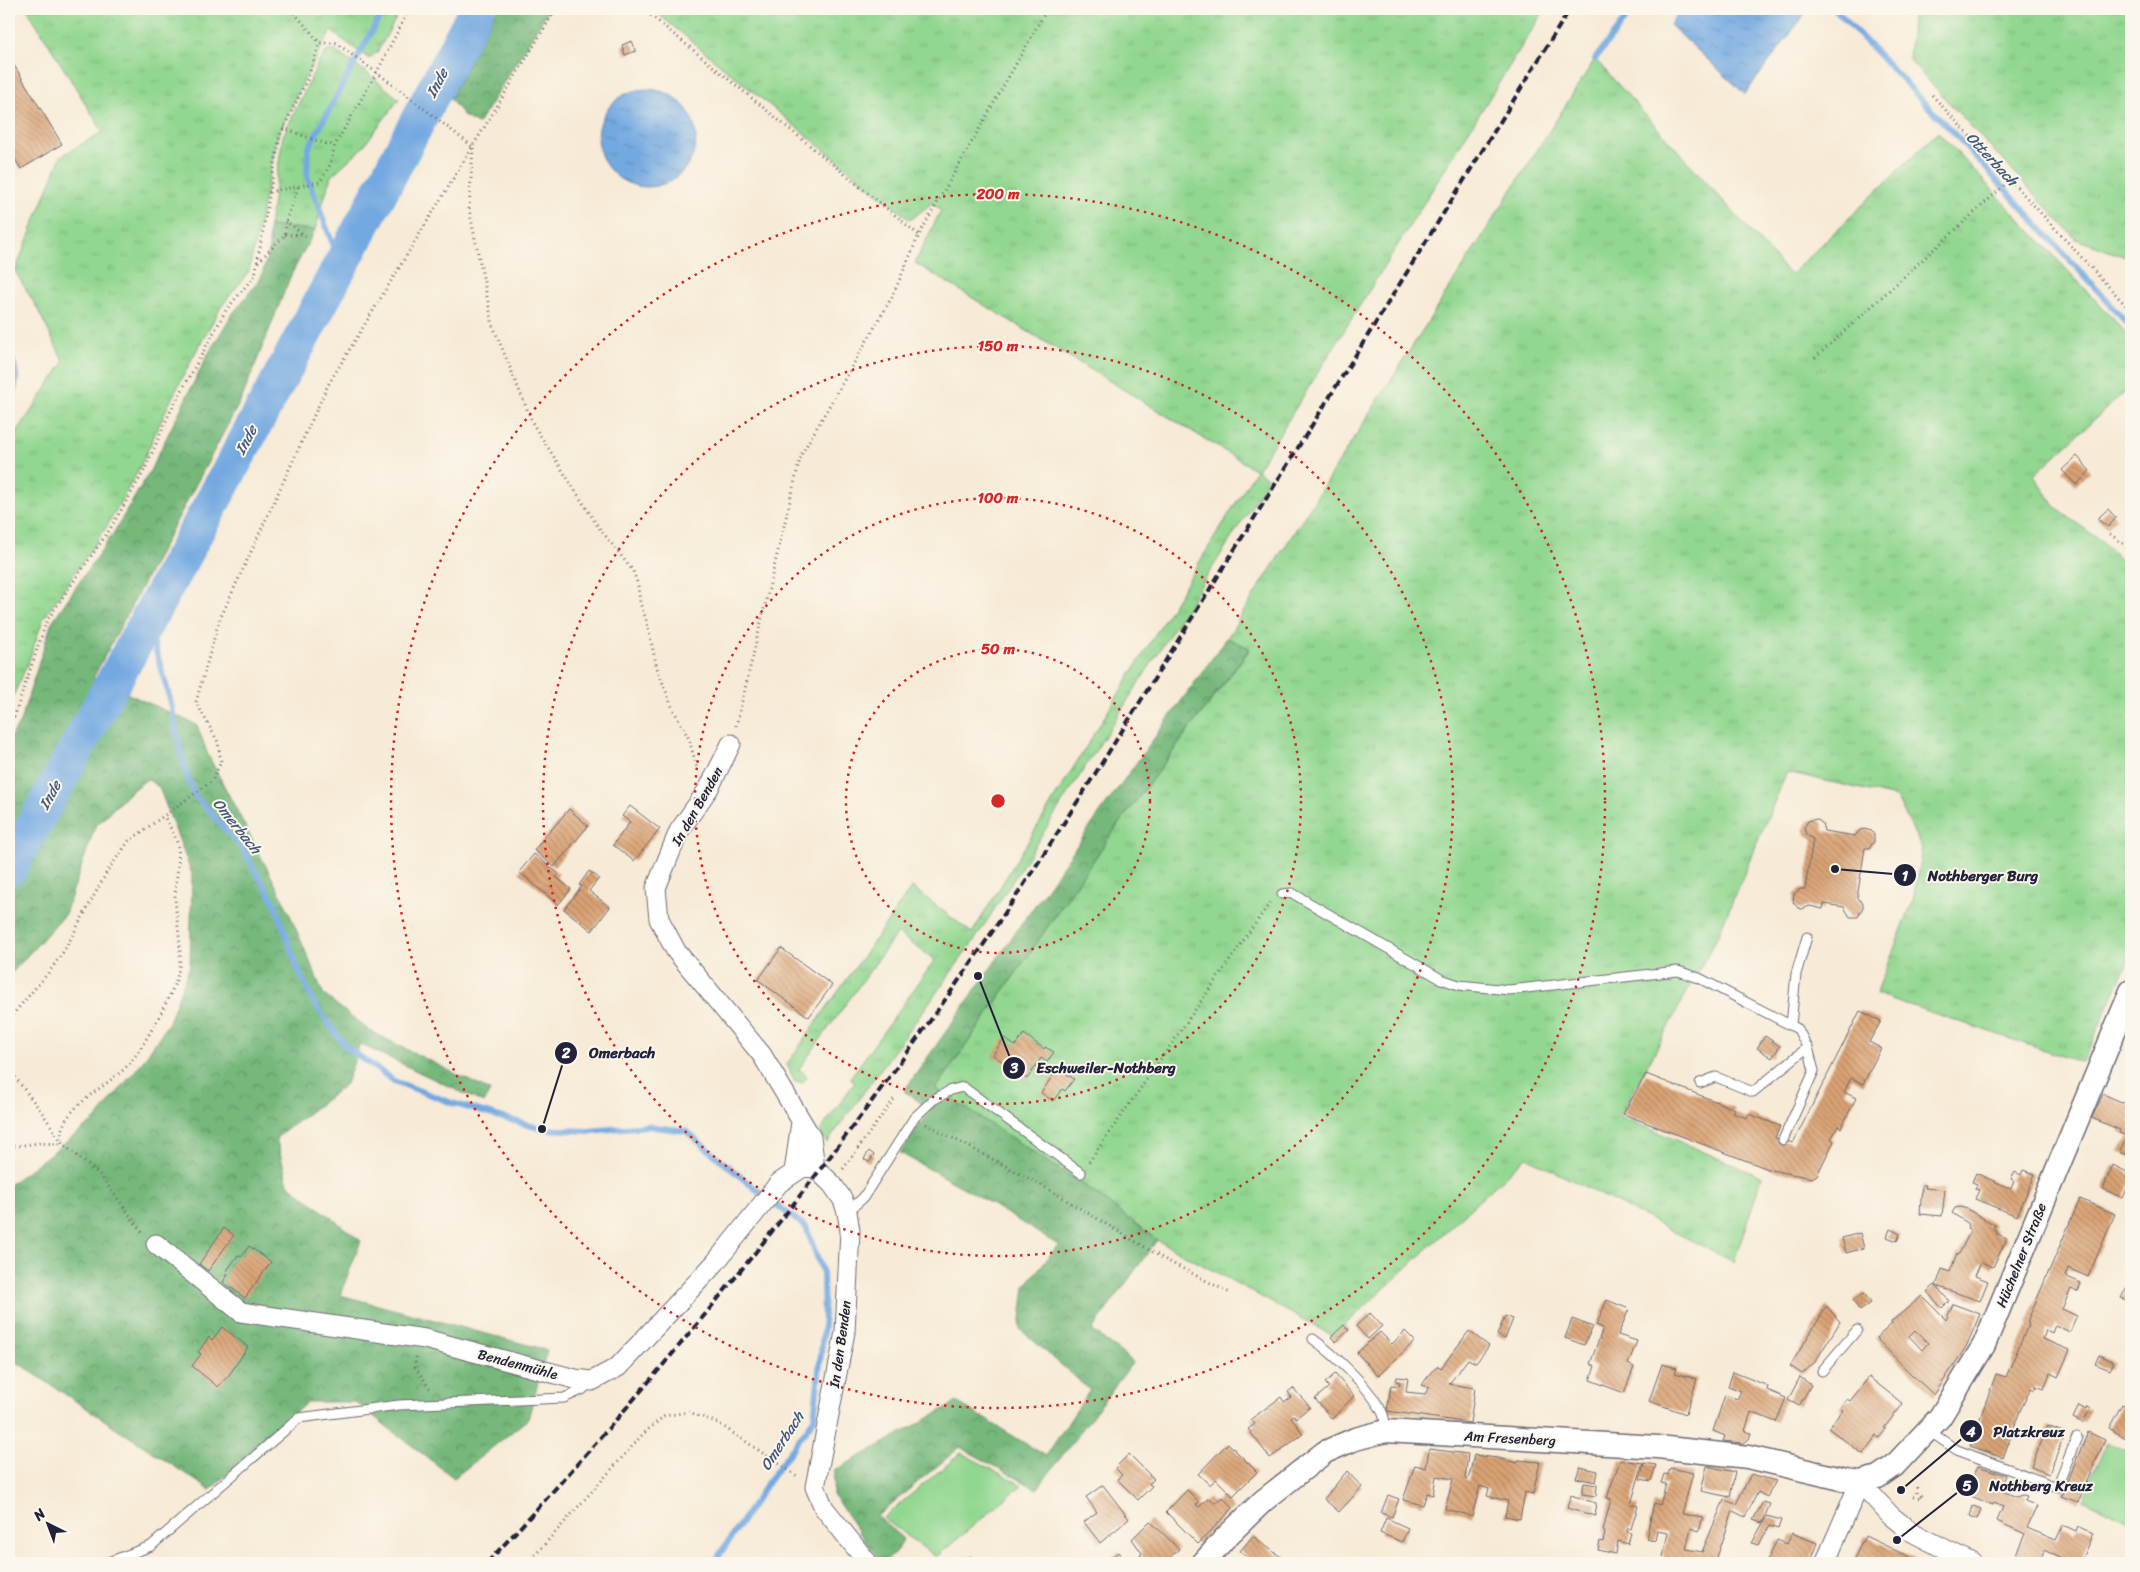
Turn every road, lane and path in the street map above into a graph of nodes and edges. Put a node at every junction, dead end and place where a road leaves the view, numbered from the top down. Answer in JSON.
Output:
{"nodes":[{"id":1,"x":290,"y":9,"type":"edge"},
{"id":2,"x":409,"y":9,"type":"edge"},
{"id":3,"x":556,"y":9,"type":"edge"},
{"id":4,"x":643,"y":9,"type":"edge"},
{"id":5,"x":1047,"y":9,"type":"edge"},
{"id":6,"x":320,"y":43,"type":"junction"},
{"id":7,"x":377,"y":72,"type":"junction"},
{"id":8,"x":1932,"y":95,"type":"dead end"},
{"id":9,"x":283,"y":128,"type":"junction"},
{"id":10,"x":335,"y":145,"type":"junction"},
{"id":11,"x":473,"y":147,"type":"junction"},
{"id":12,"x":2010,"y":180,"type":"junction"},
{"id":13,"x":298,"y":186,"type":"junction"},
{"id":14,"x":269,"y":192,"type":"junction"},
{"id":15,"x":286,"y":221,"type":"junction"},
{"id":16,"x":303,"y":234,"type":"junction"},
{"id":17,"x":285,"y":235,"type":"junction"},
{"id":18,"x":919,"y":235,"type":"junction"},
{"id":19,"x":308,"y":238,"type":"dead end"},
{"id":20,"x":258,"y":262,"type":"junction"},
{"id":21,"x":2131,"y":311,"type":"edge"},
{"id":22,"x":1815,"y":358,"type":"dead end"},
{"id":23,"x":2110,"y":534,"type":"dead end"},
{"id":24,"x":2131,"y":550,"type":"edge"},
{"id":25,"x":9,"y":726,"type":"edge"},
{"id":26,"x":731,"y":744,"type":"joint"},
{"id":27,"x":709,"y":788,"type":"junction"},
{"id":28,"x":164,"y":816,"type":"junction"},
{"id":29,"x":1282,"y":894,"type":"joint"},
{"id":30,"x":1807,"y":937,"type":"dead end"},
{"id":31,"x":2131,"y":991,"type":"edge"},
{"id":32,"x":9,"y":1019,"type":"edge"},
{"id":33,"x":1791,"y":1025,"type":"junction"},
{"id":34,"x":1808,"y":1047,"type":"junction"},
{"id":35,"x":9,"y":1069,"type":"edge"},
{"id":36,"x":1700,"y":1083,"type":"dead end"},
{"id":37,"x":894,"y":1099,"type":"dead end"},
{"id":38,"x":914,"y":1118,"type":"junction"},
{"id":39,"x":802,"y":1122,"type":"junction"},
{"id":40,"x":1783,"y":1140,"type":"dead end"},
{"id":41,"x":63,"y":1144,"type":"junction"},
{"id":42,"x":9,"y":1147,"type":"edge"},
{"id":43,"x":815,"y":1168,"type":"junction"},
{"id":44,"x":1082,"y":1173,"type":"joint"},
{"id":45,"x":786,"y":1177,"type":"junction"},
{"id":46,"x":832,"y":1184,"type":"junction"},
{"id":47,"x":848,"y":1212,"type":"junction"},
{"id":48,"x":156,"y":1244,"type":"joint"},
{"id":49,"x":1230,"y":1293,"type":"dead end"},
{"id":50,"x":1857,"y":1330,"type":"dead end"},
{"id":51,"x":425,"y":1339,"type":"junction"},
{"id":52,"x":1313,"y":1339,"type":"dead end"},
{"id":53,"x":1822,"y":1372,"type":"dead end"},
{"id":54,"x":592,"y":1381,"type":"junction"},
{"id":55,"x":442,"y":1402,"type":"junction"},
{"id":56,"x":1386,"y":1431,"type":"junction"},
{"id":57,"x":1929,"y":1431,"type":"junction"},
{"id":58,"x":2077,"y":1437,"type":"dead end"},
{"id":59,"x":790,"y":1472,"type":"dead end"},
{"id":60,"x":1860,"y":1482,"type":"junction"},
{"id":61,"x":1917,"y":1487,"type":"dead end"},
{"id":62,"x":1913,"y":1497,"type":"dead end"},
{"id":63,"x":106,"y":1563,"type":"edge"},
{"id":64,"x":528,"y":1563,"type":"edge"},
{"id":65,"x":868,"y":1563,"type":"edge"},
{"id":66,"x":1203,"y":1563,"type":"edge"},
{"id":67,"x":1825,"y":1563,"type":"edge"},
{"id":68,"x":1972,"y":1563,"type":"edge"}],
"edges":[{"from":1,"to":6,"type":"path"},
{"from":2,"to":7,"type":"path"},
{"from":3,"to":11,"type":"path"},
{"from":4,"to":18,"type":"path"},
{"from":5,"to":18,"type":"path"},
{"from":6,"to":7,"type":"path"},
{"from":6,"to":9,"type":"path"},
{"from":7,"to":10,"type":"path"},
{"from":7,"to":11,"type":"path"},
{"from":8,"to":12,"type":"path"},
{"from":9,"to":10,"type":"path"},
{"from":9,"to":14,"type":"path"},
{"from":10,"to":13,"type":"path"},
{"from":11,"to":27,"type":"path"},
{"from":11,"to":28,"type":"path"},
{"from":12,"to":21,"type":"path"},
{"from":12,"to":22,"type":"path"},
{"from":13,"to":14,"type":"path"},
{"from":13,"to":15,"type":"path"},
{"from":14,"to":20,"type":"path"},
{"from":15,"to":16,"type":"path"},
{"from":15,"to":17,"type":"path"},
{"from":16,"to":17,"type":"path"},
{"from":16,"to":19,"type":"path"},
{"from":17,"to":20,"type":"path"},
{"from":18,"to":26,"type":"path"},
{"from":20,"to":25,"type":"path"},
{"from":23,"to":24,"type":"path"},
{"from":26,"to":27,"type":"street","name":"In den Benden"},
{"from":27,"to":39,"type":"street","name":"In den Benden"},
{"from":28,"to":32,"type":"path"},
{"from":28,"to":41,"type":"path"},
{"from":29,"to":33,"type":"lane"},
{"from":29,"to":44,"type":"path"},
{"from":30,"to":33,"type":"lane"},
{"from":31,"to":57,"type":"street","name":"Hüchelner Straße"},
{"from":33,"to":34,"type":"lane"},
{"from":34,"to":36,"type":"lane"},
{"from":34,"to":40,"type":"lane"},
{"from":35,"to":41,"type":"path"},
{"from":37,"to":46,"type":"path"},
{"from":38,"to":44,"type":"lane"},
{"from":38,"to":47,"type":"lane"},
{"from":38,"to":49,"type":"path"},
{"from":39,"to":43,"type":"street","name":"In den Benden"},
{"from":39,"to":45,"type":"street"},
{"from":41,"to":42,"type":"path"},
{"from":41,"to":48,"type":"path"},
{"from":43,"to":45,"type":"street"},
{"from":43,"to":46,"type":"street","name":"In den Benden"},
{"from":45,"to":54,"type":"street"},
{"from":46,"to":47,"type":"street","name":"In den Benden"},
{"from":47,"to":65,"type":"street","name":"In den Benden"},
{"from":48,"to":51,"type":"street","name":"Bendenmühle"},
{"from":50,"to":53,"type":"lane"},
{"from":51,"to":54,"type":"street","name":"Bendenmühle"},
{"from":51,"to":55,"type":"path"},
{"from":52,"to":56,"type":"lane"},
{"from":54,"to":55,"type":"lane"},
{"from":55,"to":63,"type":"lane"},
{"from":56,"to":60,"type":"street","name":"Am Fresenberg"},
{"from":56,"to":66,"type":"street","name":"Am Fresenberg"},
{"from":57,"to":58,"type":"lane"},
{"from":57,"to":60,"type":"street","name":"Hüchelner Straße"},
{"from":59,"to":64,"type":"path"},
{"from":60,"to":67,"type":"street"},
{"from":60,"to":68,"type":"street"},
{"from":61,"to":62,"type":"path"}]}
